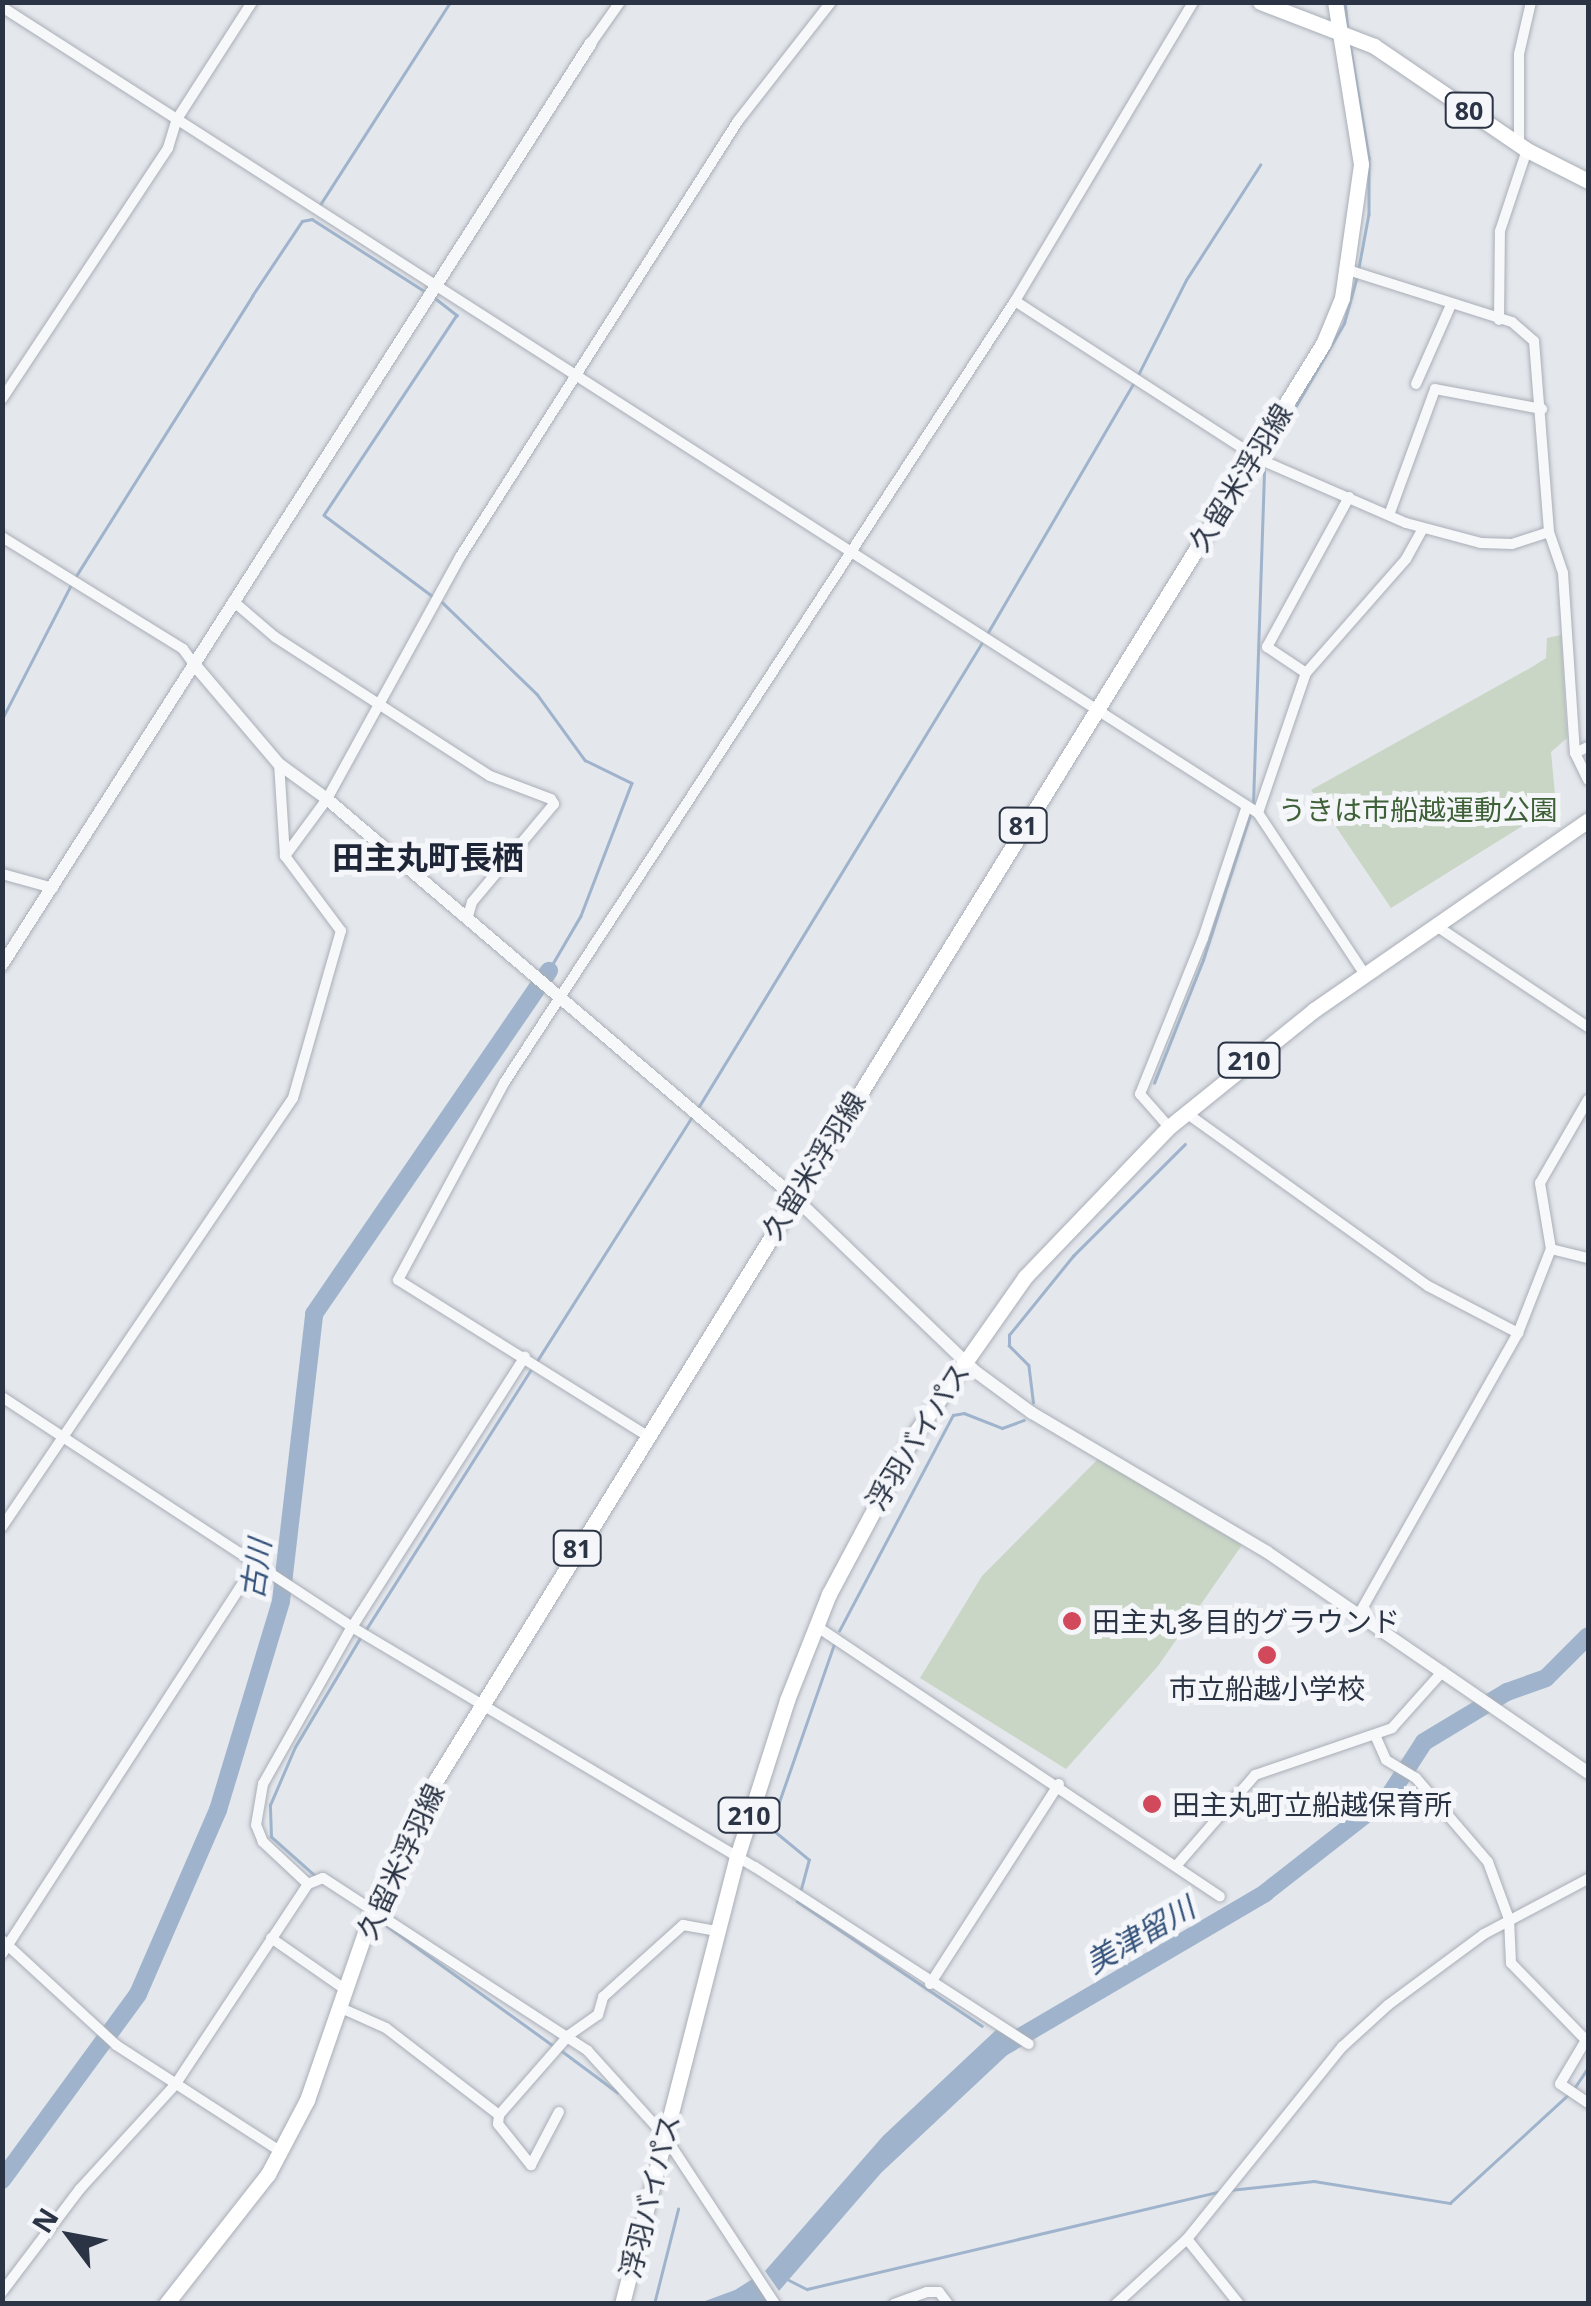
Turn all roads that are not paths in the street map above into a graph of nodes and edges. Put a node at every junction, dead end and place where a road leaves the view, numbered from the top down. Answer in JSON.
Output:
{"nodes":[{"id":1,"x":252,"y":2,"type":"edge"},
{"id":2,"x":620,"y":2,"type":"edge"},
{"id":3,"x":830,"y":2,"type":"edge"},
{"id":4,"x":1193,"y":2,"type":"edge"},
{"id":5,"x":1260,"y":2,"type":"edge"},
{"id":6,"x":1335,"y":2,"type":"edge"},
{"id":7,"x":1531,"y":2,"type":"edge"},
{"id":8,"x":2,"y":7,"type":"edge"},
{"id":9,"x":1345,"y":34,"type":"junction"},
{"id":10,"x":591,"y":43,"type":"joint"},
{"id":11,"x":177,"y":119,"type":"junction"},
{"id":12,"x":1523,"y":148,"type":"junction"},
{"id":13,"x":1588,"y":181,"type":"edge"},
{"id":14,"x":1354,"y":272,"type":"junction"},
{"id":15,"x":436,"y":284,"type":"junction"},
{"id":16,"x":1015,"y":300,"type":"junction"},
{"id":17,"x":1450,"y":307,"type":"junction"},
{"id":18,"x":1499,"y":320,"type":"junction"},
{"id":19,"x":578,"y":376,"type":"junction"},
{"id":20,"x":1416,"y":384,"type":"dead end"},
{"id":21,"x":2,"y":399,"type":"edge"},
{"id":22,"x":1542,"y":409,"type":"junction"},
{"id":23,"x":1260,"y":458,"type":"junction"},
{"id":24,"x":1349,"y":497,"type":"junction"},
{"id":25,"x":1389,"y":515,"type":"junction"},
{"id":26,"x":1423,"y":528,"type":"junction"},
{"id":27,"x":1549,"y":532,"type":"junction"},
{"id":28,"x":2,"y":537,"type":"edge"},
{"id":29,"x":850,"y":550,"type":"junction"},
{"id":30,"x":233,"y":601,"type":"junction"},
{"id":31,"x":193,"y":663,"type":"junction"},
{"id":32,"x":1306,"y":672,"type":"junction"},
{"id":33,"x":380,"y":706,"type":"junction"},
{"id":34,"x":1096,"y":708,"type":"junction"},
{"id":35,"x":1588,"y":747,"type":"edge"},
{"id":36,"x":1574,"y":753,"type":"junction"},
{"id":37,"x":278,"y":764,"type":"junction"},
{"id":38,"x":1588,"y":780,"type":"edge"},
{"id":39,"x":327,"y":799,"type":"junction"},
{"id":40,"x":1252,"y":809,"type":"junction"},
{"id":41,"x":1588,"y":820,"type":"edge"},
{"id":42,"x":285,"y":856,"type":"junction"},
{"id":43,"x":2,"y":874,"type":"edge"},
{"id":44,"x":53,"y":888,"type":"junction"},
{"id":45,"x":467,"y":919,"type":"junction"},
{"id":46,"x":1435,"y":925,"type":"junction"},
{"id":47,"x":2,"y":965,"type":"edge"},
{"id":48,"x":1364,"y":973,"type":"junction"},
{"id":49,"x":562,"y":998,"type":"junction"},
{"id":50,"x":1588,"y":1027,"type":"edge"},
{"id":51,"x":1588,"y":1100,"type":"edge"},
{"id":52,"x":1185,"y":1112,"type":"junction"},
{"id":53,"x":1169,"y":1127,"type":"junction"},
{"id":54,"x":792,"y":1196,"type":"junction"},
{"id":55,"x":1551,"y":1249,"type":"junction"},
{"id":56,"x":1588,"y":1258,"type":"edge"},
{"id":57,"x":1518,"y":1333,"type":"junction"},
{"id":58,"x":525,"y":1357,"type":"junction"},
{"id":59,"x":964,"y":1360,"type":"junction"},
{"id":60,"x":2,"y":1397,"type":"edge"},
{"id":61,"x":646,"y":1434,"type":"junction"},
{"id":62,"x":61,"y":1435,"type":"junction"},
{"id":63,"x":2,"y":1527,"type":"edge"},
{"id":64,"x":258,"y":1560,"type":"junction"},
{"id":65,"x":1359,"y":1614,"type":"junction"},
{"id":66,"x":816,"y":1626,"type":"junction"},
{"id":67,"x":352,"y":1627,"type":"junction"},
{"id":68,"x":1442,"y":1671,"type":"junction"},
{"id":69,"x":481,"y":1705,"type":"junction"},
{"id":70,"x":1375,"y":1735,"type":"junction"},
{"id":71,"x":1588,"y":1773,"type":"edge"},
{"id":72,"x":1059,"y":1784,"type":"junction"},
{"id":73,"x":737,"y":1857,"type":"junction"},
{"id":74,"x":1176,"y":1866,"type":"junction"},
{"id":75,"x":1588,"y":1879,"type":"edge"},
{"id":76,"x":308,"y":1884,"type":"junction"},
{"id":77,"x":1220,"y":1896,"type":"dead end"},
{"id":78,"x":374,"y":1906,"type":"junction"},
{"id":79,"x":1509,"y":1919,"type":"junction"},
{"id":80,"x":716,"y":1931,"type":"junction"},
{"id":81,"x":270,"y":1938,"type":"junction"},
{"id":82,"x":5,"y":1946,"type":"edge"},
{"id":83,"x":930,"y":1984,"type":"junction"},
{"id":84,"x":346,"y":1990,"type":"junction"},
{"id":85,"x":342,"y":2008,"type":"junction"},
{"id":86,"x":569,"y":2035,"type":"junction"},
{"id":87,"x":1029,"y":2044,"type":"dead end"},
{"id":88,"x":175,"y":2085,"type":"junction"},
{"id":89,"x":1588,"y":2103,"type":"edge"},
{"id":90,"x":559,"y":2112,"type":"dead end"},
{"id":91,"x":499,"y":2115,"type":"junction"},
{"id":92,"x":664,"y":2135,"type":"junction"},
{"id":93,"x":280,"y":2151,"type":"junction"},
{"id":94,"x":1187,"y":2239,"type":"junction"},
{"id":95,"x":2,"y":2292,"type":"edge"},
{"id":96,"x":774,"y":2302,"type":"edge"},
{"id":97,"x":166,"y":2304,"type":"edge"},
{"id":98,"x":622,"y":2304,"type":"edge"},
{"id":99,"x":894,"y":2304,"type":"edge"},
{"id":100,"x":948,"y":2304,"type":"edge"},
{"id":101,"x":1116,"y":2304,"type":"edge"},
{"id":102,"x":1240,"y":2304,"type":"edge"}],
"edges":[{"from":1,"to":11,"type":"street"},
{"from":2,"to":10,"type":"street"},
{"from":3,"to":19,"type":"street"},
{"from":4,"to":16,"type":"street"},
{"from":5,"to":9,"type":"main road","number":"80"},
{"from":6,"to":9,"type":"main road","name":"久留米浮羽線","number":"81"},
{"from":7,"to":12,"type":"street"},
{"from":8,"to":11,"type":"street"},
{"from":9,"to":12,"type":"main road","number":"80"},
{"from":9,"to":14,"type":"main road","name":"久留米浮羽線","number":"81"},
{"from":10,"to":15,"type":"street"},
{"from":11,"to":15,"type":"street"},
{"from":11,"to":21,"type":"street"},
{"from":12,"to":13,"type":"main road","number":"80"},
{"from":12,"to":18,"type":"street"},
{"from":14,"to":17,"type":"street"},
{"from":14,"to":23,"type":"main road","name":"久留米浮羽線","number":"81"},
{"from":15,"to":19,"type":"street"},
{"from":15,"to":30,"type":"street"},
{"from":16,"to":23,"type":"street"},
{"from":16,"to":29,"type":"street"},
{"from":17,"to":18,"type":"street"},
{"from":17,"to":20,"type":"street"},
{"from":18,"to":22,"type":"street"},
{"from":19,"to":29,"type":"street"},
{"from":19,"to":33,"type":"street"},
{"from":22,"to":25,"type":"street"},
{"from":22,"to":27,"type":"street"},
{"from":23,"to":24,"type":"street"},
{"from":23,"to":34,"type":"main road","name":"久留米浮羽線","number":"81"},
{"from":24,"to":25,"type":"street"},
{"from":24,"to":32,"type":"street"},
{"from":25,"to":26,"type":"street"},
{"from":26,"to":27,"type":"street"},
{"from":26,"to":32,"type":"street"},
{"from":27,"to":36,"type":"street"},
{"from":28,"to":31,"type":"street"},
{"from":29,"to":34,"type":"street"},
{"from":29,"to":49,"type":"street"},
{"from":30,"to":31,"type":"street"},
{"from":30,"to":33,"type":"street"},
{"from":31,"to":37,"type":"street"},
{"from":31,"to":44,"type":"street"},
{"from":32,"to":40,"type":"street"},
{"from":33,"to":39,"type":"street"},
{"from":33,"to":45,"type":"street"},
{"from":34,"to":40,"type":"street"},
{"from":34,"to":54,"type":"main road","name":"久留米浮羽線","number":"81"},
{"from":35,"to":36,"type":"street"},
{"from":36,"to":38,"type":"street"},
{"from":37,"to":39,"type":"street"},
{"from":37,"to":42,"type":"street"},
{"from":39,"to":42,"type":"street"},
{"from":39,"to":45,"type":"street"},
{"from":40,"to":48,"type":"street"},
{"from":40,"to":53,"type":"street"},
{"from":41,"to":46,"type":"main road","name":"浮羽バイパス","number":"210"},
{"from":42,"to":62,"type":"street"},
{"from":43,"to":44,"type":"street"},
{"from":44,"to":47,"type":"street"},
{"from":45,"to":49,"type":"street"},
{"from":46,"to":48,"type":"main road","name":"浮羽バイパス","number":"210"},
{"from":46,"to":50,"type":"street"},
{"from":48,"to":52,"type":"main road","name":"浮羽バイパス","number":"210"},
{"from":49,"to":54,"type":"street"},
{"from":49,"to":58,"type":"street"},
{"from":51,"to":55,"type":"street"},
{"from":52,"to":53,"type":"main road","name":"浮羽バイパス","number":"210"},
{"from":52,"to":57,"type":"street"},
{"from":53,"to":59,"type":"main road","name":"浮羽バイパス","number":"210"},
{"from":54,"to":59,"type":"street"},
{"from":54,"to":61,"type":"main road","name":"久留米浮羽線","number":"81"},
{"from":55,"to":56,"type":"street"},
{"from":55,"to":57,"type":"street"},
{"from":57,"to":65,"type":"street"},
{"from":58,"to":61,"type":"street"},
{"from":58,"to":67,"type":"street"},
{"from":59,"to":65,"type":"street"},
{"from":59,"to":66,"type":"main road","name":"浮羽バイパス","number":"210"},
{"from":60,"to":62,"type":"street"},
{"from":61,"to":69,"type":"main road","name":"久留米浮羽線","number":"81"},
{"from":62,"to":63,"type":"street"},
{"from":62,"to":64,"type":"street"},
{"from":64,"to":67,"type":"street"},
{"from":64,"to":82,"type":"street"},
{"from":65,"to":68,"type":"street"},
{"from":66,"to":72,"type":"street"},
{"from":66,"to":73,"type":"main road","name":"浮羽バイパス","number":"210"},
{"from":67,"to":69,"type":"street"},
{"from":67,"to":76,"type":"street"},
{"from":68,"to":70,"type":"street"},
{"from":68,"to":71,"type":"street"},
{"from":69,"to":73,"type":"street"},
{"from":69,"to":78,"type":"main road","name":"久留米浮羽線","number":"81"},
{"from":70,"to":74,"type":"street"},
{"from":70,"to":79,"type":"street"},
{"from":72,"to":74,"type":"street"},
{"from":72,"to":83,"type":"street"},
{"from":73,"to":80,"type":"main road","name":"浮羽バイパス","number":"210"},
{"from":73,"to":83,"type":"street"},
{"from":74,"to":77,"type":"street"},
{"from":75,"to":79,"type":"street"},
{"from":76,"to":78,"type":"street"},
{"from":76,"to":81,"type":"street"},
{"from":78,"to":84,"type":"main road","name":"久留米浮羽線","number":"81"},
{"from":78,"to":86,"type":"street"},
{"from":79,"to":89,"type":"street"},
{"from":79,"to":94,"type":"street"},
{"from":80,"to":86,"type":"street"},
{"from":80,"to":92,"type":"main road","name":"浮羽バイパス","number":"210"},
{"from":81,"to":84,"type":"street"},
{"from":81,"to":88,"type":"street"},
{"from":82,"to":88,"type":"street"},
{"from":83,"to":87,"type":"street"},
{"from":84,"to":85,"type":"main road","name":"久留米浮羽線","number":"81"},
{"from":85,"to":91,"type":"street"},
{"from":85,"to":93,"type":"main road","name":"久留米浮羽線","number":"81"},
{"from":86,"to":91,"type":"street"},
{"from":86,"to":92,"type":"street"},
{"from":88,"to":93,"type":"street"},
{"from":88,"to":95,"type":"street"},
{"from":90,"to":91,"type":"street"},
{"from":92,"to":96,"type":"street"},
{"from":92,"to":98,"type":"main road","name":"浮羽バイパス","number":"210"},
{"from":93,"to":97,"type":"main road","name":"久留米浮羽線","number":"81"},
{"from":94,"to":101,"type":"street"},
{"from":94,"to":102,"type":"street"},
{"from":99,"to":100,"type":"street"}]}
